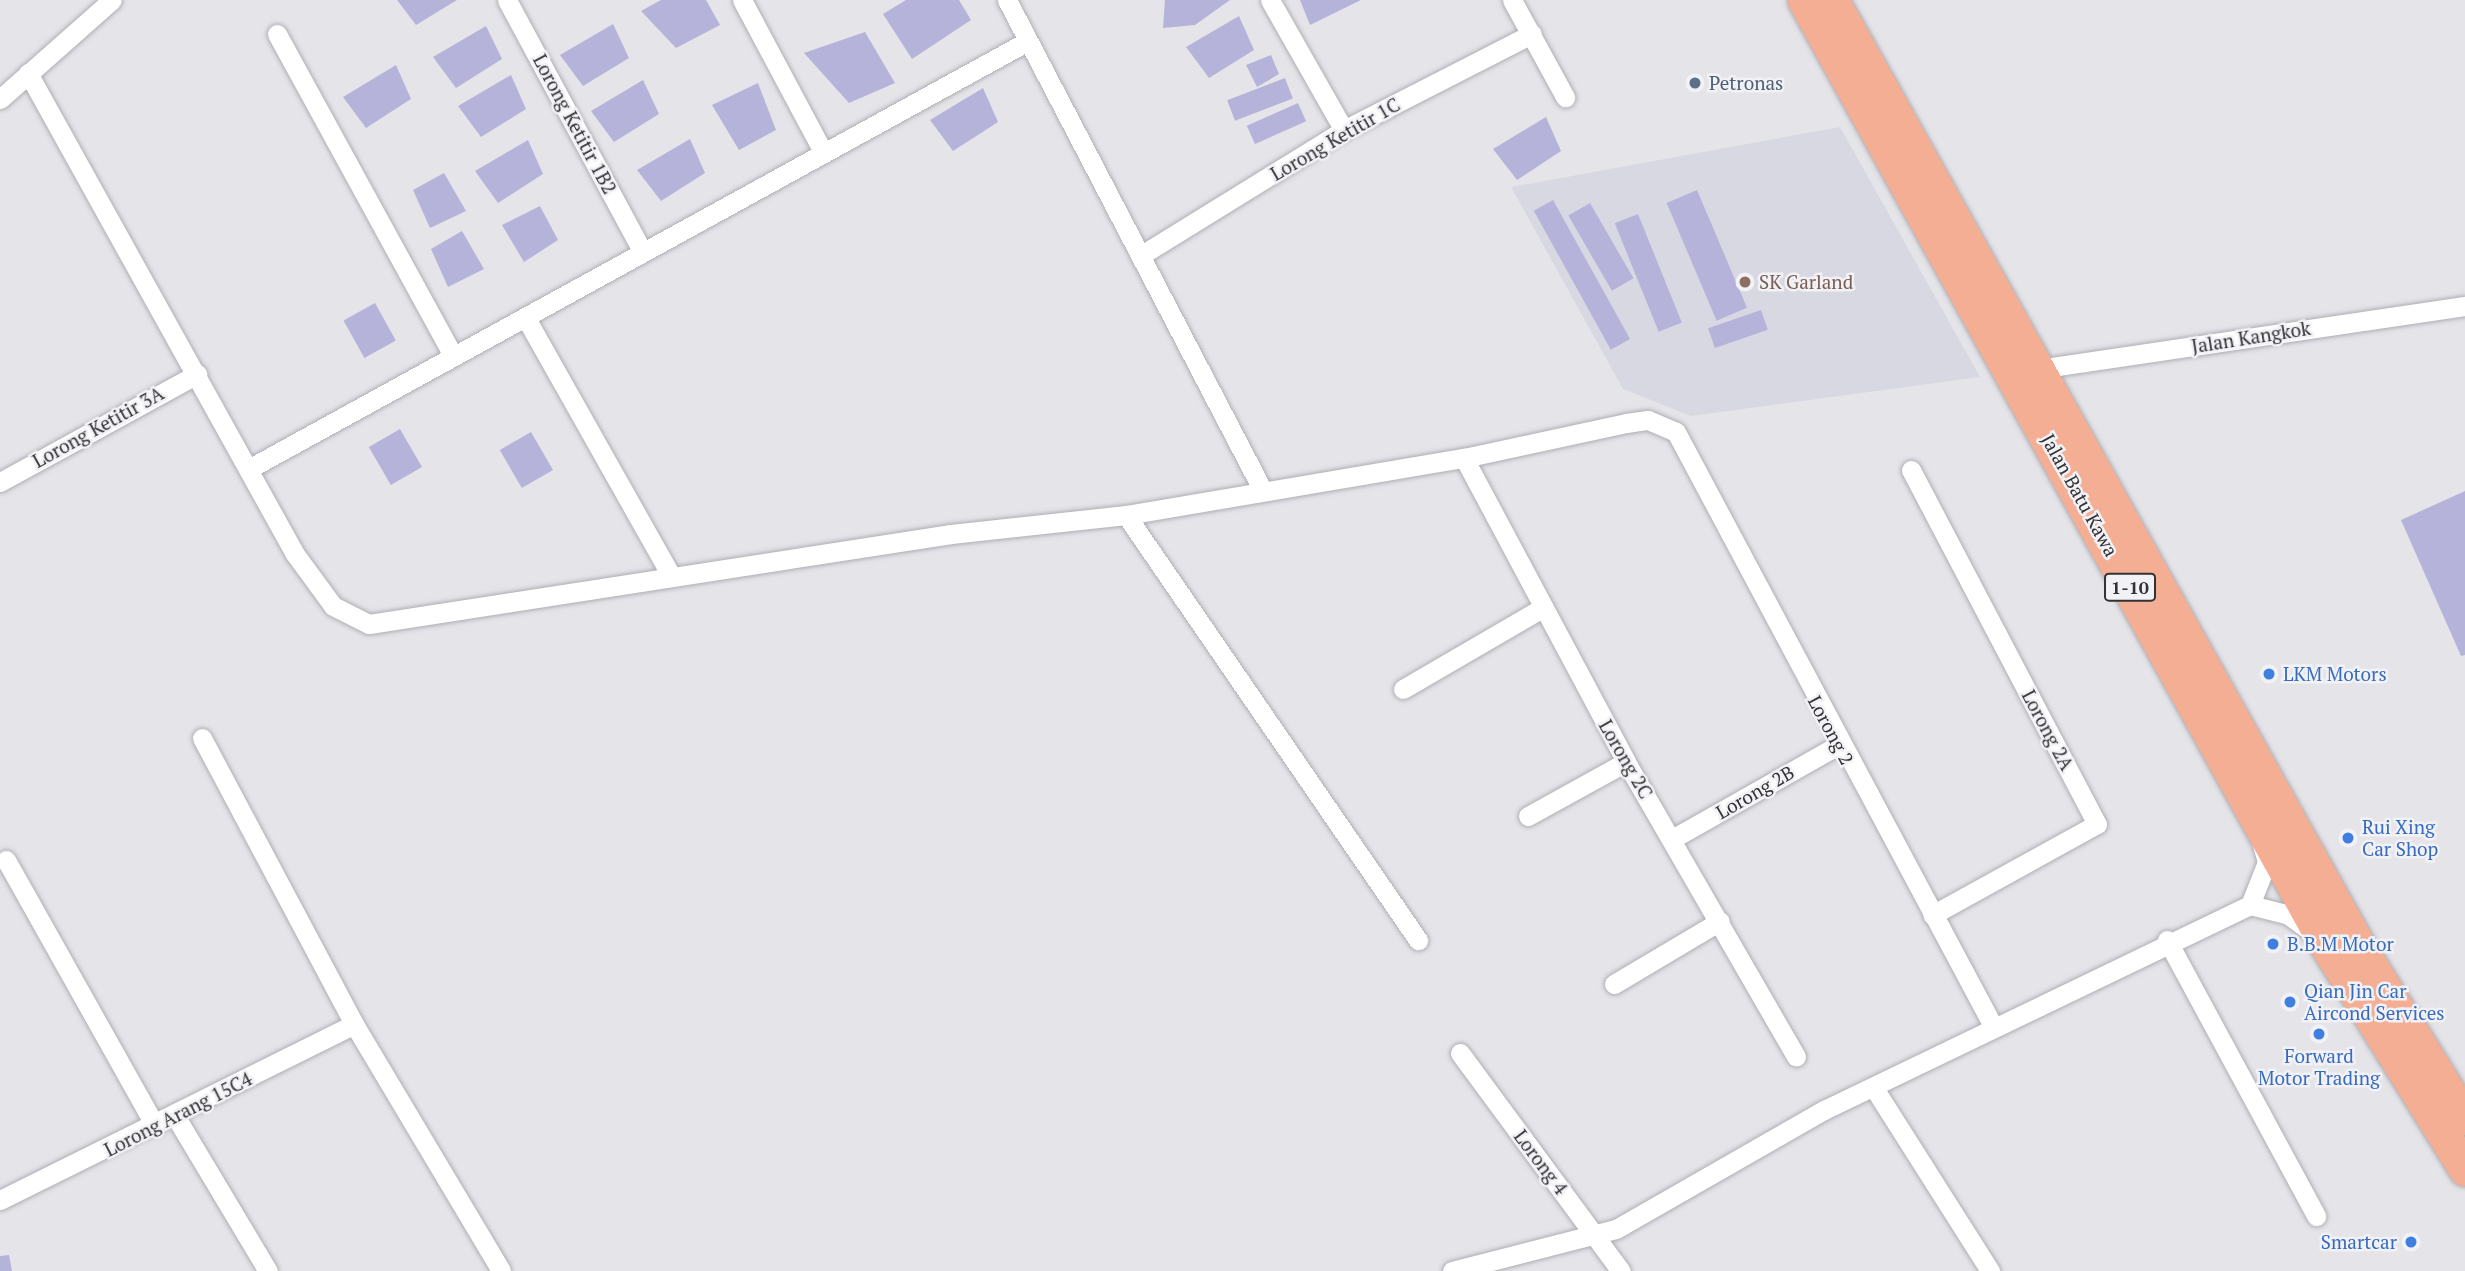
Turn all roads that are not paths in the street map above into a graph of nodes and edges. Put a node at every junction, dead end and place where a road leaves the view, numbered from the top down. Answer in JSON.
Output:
{"nodes":[{"id":1,"x":111,"y":0,"type":"edge"},
{"id":2,"x":507,"y":0,"type":"edge"},
{"id":3,"x":742,"y":0,"type":"edge"},
{"id":4,"x":1007,"y":0,"type":"edge"},
{"id":5,"x":1270,"y":0,"type":"edge"},
{"id":6,"x":1512,"y":0,"type":"edge"},
{"id":7,"x":1804,"y":0,"type":"edge"},
{"id":8,"x":1832,"y":0,"type":"edge"},
{"id":9,"x":277,"y":34,"type":"dead end"},
{"id":10,"x":1532,"y":34,"type":"junction"},
{"id":11,"x":1028,"y":41,"type":"junction"},
{"id":12,"x":29,"y":74,"type":"junction"},
{"id":13,"x":1565,"y":97,"type":"dead end"},
{"id":14,"x":0,"y":99,"type":"edge"},
{"id":15,"x":1344,"y":130,"type":"junction"},
{"id":16,"x":823,"y":152,"type":"junction"},
{"id":17,"x":641,"y":249,"type":"junction"},
{"id":18,"x":1143,"y":254,"type":"junction"},
{"id":19,"x":2465,"y":306,"type":"edge"},
{"id":20,"x":527,"y":320,"type":"junction"},
{"id":21,"x":452,"y":353,"type":"junction"},
{"id":22,"x":2038,"y":369,"type":"junction"},
{"id":23,"x":197,"y":374,"type":"junction"},
{"id":24,"x":1464,"y":458,"type":"junction"},
{"id":25,"x":252,"y":467,"type":"junction"},
{"id":26,"x":1911,"y":470,"type":"dead end"},
{"id":27,"x":0,"y":482,"type":"edge"},
{"id":28,"x":1262,"y":489,"type":"junction"},
{"id":29,"x":1126,"y":515,"type":"junction"},
{"id":30,"x":671,"y":576,"type":"junction"},
{"id":31,"x":1542,"y":608,"type":"junction"},
{"id":32,"x":1403,"y":689,"type":"dead end"},
{"id":33,"x":202,"y":738,"type":"dead end"},
{"id":34,"x":1838,"y":744,"type":"junction"},
{"id":35,"x":1626,"y":762,"type":"junction"},
{"id":36,"x":2252,"y":807,"type":"junction"},
{"id":37,"x":1528,"y":816,"type":"dead end"},
{"id":38,"x":1672,"y":838,"type":"junction"},
{"id":39,"x":6,"y":860,"type":"dead end"},
{"id":40,"x":2250,"y":905,"type":"junction"},
{"id":41,"x":1932,"y":915,"type":"junction"},
{"id":42,"x":1720,"y":921,"type":"junction"},
{"id":43,"x":1418,"y":940,"type":"dead end"},
{"id":44,"x":2167,"y":940,"type":"junction"},
{"id":45,"x":2326,"y":944,"type":"junction"},
{"id":46,"x":1614,"y":984,"type":"dead end"},
{"id":47,"x":354,"y":1024,"type":"junction"},
{"id":48,"x":1993,"y":1024,"type":"junction"},
{"id":49,"x":1460,"y":1053,"type":"dead end"},
{"id":50,"x":1796,"y":1057,"type":"dead end"},
{"id":51,"x":1874,"y":1088,"type":"junction"},
{"id":52,"x":174,"y":1114,"type":"junction"},
{"id":53,"x":2465,"y":1118,"type":"edge"},
{"id":54,"x":155,"y":1126,"type":"junction"},
{"id":55,"x":2465,"y":1169,"type":"edge"},
{"id":56,"x":0,"y":1200,"type":"edge"},
{"id":57,"x":2316,"y":1216,"type":"dead end"},
{"id":58,"x":1596,"y":1235,"type":"junction"},
{"id":59,"x":268,"y":1271,"type":"edge"},
{"id":60,"x":501,"y":1271,"type":"edge"},
{"id":61,"x":1452,"y":1271,"type":"edge"},
{"id":62,"x":1621,"y":1271,"type":"edge"},
{"id":63,"x":1990,"y":1271,"type":"edge"}],
"edges":[{"from":1,"to":12,"type":"street"},
{"from":2,"to":17,"type":"street","name":"Lorong Ketitir 1B2"},
{"from":3,"to":16,"type":"street"},
{"from":4,"to":11,"type":"street"},
{"from":5,"to":15,"type":"street"},
{"from":6,"to":10,"type":"street"},
{"from":7,"to":36,"type":"highway","name":"Jalan Batu Kawa","number":"1-10"},
{"from":8,"to":22,"type":"highway","name":"Jalan Batu Kawa","number":"1-10"},
{"from":9,"to":21,"type":"street"},
{"from":10,"to":13,"type":"street"},
{"from":10,"to":15,"type":"street","name":"Lorong Ketitir 1C"},
{"from":11,"to":16,"type":"street"},
{"from":11,"to":18,"type":"street"},
{"from":12,"to":14,"type":"street"},
{"from":12,"to":23,"type":"street"},
{"from":15,"to":18,"type":"street","name":"Lorong Ketitir 1C"},
{"from":16,"to":17,"type":"street"},
{"from":17,"to":20,"type":"street"},
{"from":18,"to":28,"type":"street"},
{"from":19,"to":22,"type":"street","name":"Jalan Kangkok"},
{"from":20,"to":21,"type":"street"},
{"from":20,"to":30,"type":"street"},
{"from":21,"to":25,"type":"street"},
{"from":22,"to":53,"type":"highway","name":"Jalan Batu Kawa","number":"1-10"},
{"from":23,"to":25,"type":"street"},
{"from":23,"to":27,"type":"street","name":"Lorong Ketitir 3A"},
{"from":24,"to":28,"type":"street"},
{"from":24,"to":31,"type":"street","name":"Lorong 2C"},
{"from":24,"to":34,"type":"street","name":"Lorong 2"},
{"from":25,"to":30,"type":"street"},
{"from":26,"to":41,"type":"street","name":"Lorong 2A"},
{"from":28,"to":29,"type":"street"},
{"from":29,"to":30,"type":"street"},
{"from":29,"to":43,"type":"street"},
{"from":31,"to":32,"type":"street"},
{"from":31,"to":35,"type":"street","name":"Lorong 2C"},
{"from":33,"to":47,"type":"street"},
{"from":34,"to":38,"type":"street","name":"Lorong 2B"},
{"from":34,"to":41,"type":"street","name":"Lorong 2"},
{"from":35,"to":37,"type":"street"},
{"from":35,"to":38,"type":"street","name":"Lorong 2C"},
{"from":36,"to":40,"type":"street"},
{"from":36,"to":45,"type":"highway","name":"Jalan Batu Kawa","number":"1-10"},
{"from":38,"to":42,"type":"street","name":"Lorong 2C"},
{"from":39,"to":54,"type":"street"},
{"from":40,"to":44,"type":"street"},
{"from":40,"to":45,"type":"street"},
{"from":41,"to":48,"type":"street","name":"Lorong 2"},
{"from":42,"to":46,"type":"street"},
{"from":42,"to":50,"type":"street","name":"Lorong 2C"},
{"from":44,"to":48,"type":"street"},
{"from":44,"to":57,"type":"street"},
{"from":45,"to":55,"type":"highway","name":"Jalan Batu Kawa","number":"1-10"},
{"from":47,"to":52,"type":"street","name":"Lorong Arang 15C4"},
{"from":47,"to":60,"type":"street"},
{"from":48,"to":51,"type":"street"},
{"from":49,"to":58,"type":"street","name":"Lorong 4"},
{"from":51,"to":58,"type":"street"},
{"from":51,"to":63,"type":"street"},
{"from":52,"to":54,"type":"street","name":"Lorong Arang 15C4"},
{"from":52,"to":59,"type":"street"},
{"from":54,"to":56,"type":"street","name":"Lorong Arang 15C4"},
{"from":58,"to":61,"type":"street"},
{"from":58,"to":62,"type":"street","name":"Lorong 4"}]}
